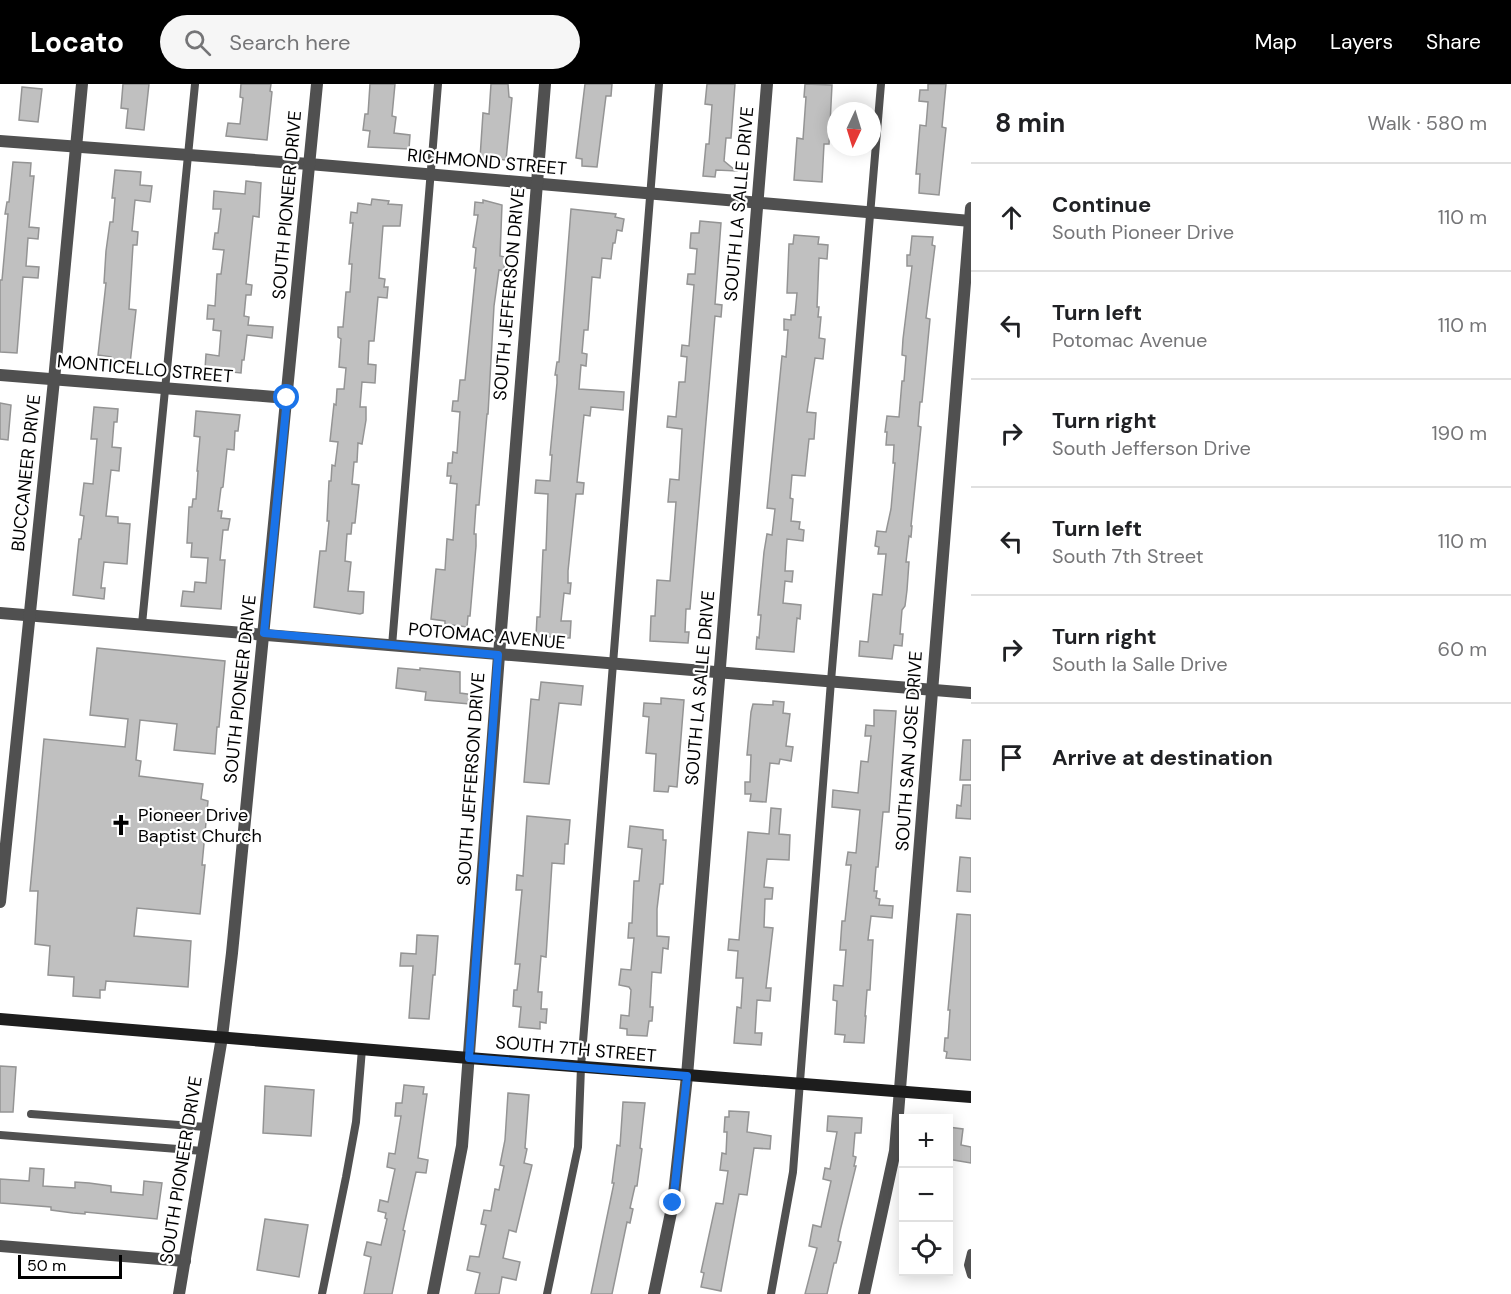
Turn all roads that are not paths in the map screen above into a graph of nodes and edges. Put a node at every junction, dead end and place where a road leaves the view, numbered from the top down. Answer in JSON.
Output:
{"nodes":[{"id":1,"x":82,"y":84,"type":"edge"},
{"id":2,"x":195,"y":84,"type":"edge"},
{"id":3,"x":317,"y":84,"type":"edge"},
{"id":4,"x":438,"y":84,"type":"edge"},
{"id":5,"x":545,"y":84,"type":"edge"},
{"id":6,"x":659,"y":84,"type":"edge"},
{"id":7,"x":767,"y":84,"type":"edge"},
{"id":8,"x":881,"y":84,"type":"edge"},
{"id":9,"x":0,"y":141,"type":"edge"},
{"id":10,"x":76,"y":147,"type":"junction"},
{"id":11,"x":189,"y":155,"type":"junction"},
{"id":12,"x":309,"y":164,"type":"junction"},
{"id":13,"x":430,"y":175,"type":"junction"},
{"id":14,"x":536,"y":185,"type":"junction"},
{"id":15,"x":650,"y":194,"type":"junction"},
{"id":16,"x":757,"y":203,"type":"junction"},
{"id":17,"x":971,"y":208,"type":"edge"},
{"id":18,"x":871,"y":213,"type":"junction"},
{"id":19,"x":970,"y":221,"type":"edge"},
{"id":20,"x":0,"y":375,"type":"edge"},
{"id":21,"x":54,"y":380,"type":"junction"},
{"id":22,"x":165,"y":389,"type":"junction"},
{"id":23,"x":287,"y":398,"type":"junction"},
{"id":24,"x":0,"y":613,"type":"edge"},
{"id":25,"x":28,"y":615,"type":"junction"},
{"id":26,"x":142,"y":624,"type":"junction"},
{"id":27,"x":264,"y":633,"type":"junction"},
{"id":28,"x":392,"y":646,"type":"junction"},
{"id":29,"x":498,"y":655,"type":"junction"},
{"id":30,"x":613,"y":664,"type":"junction"},
{"id":31,"x":719,"y":672,"type":"junction"},
{"id":32,"x":831,"y":681,"type":"junction"},
{"id":33,"x":932,"y":690,"type":"junction"},
{"id":34,"x":971,"y":693,"type":"edge"},
{"id":35,"x":6,"y":789,"type":"edge"},
{"id":36,"x":0,"y":903,"type":"edge"},
{"id":37,"x":0,"y":1019,"type":"edge"},
{"id":38,"x":222,"y":1037,"type":"junction"},
{"id":39,"x":362,"y":1049,"type":"junction"},
{"id":40,"x":469,"y":1058,"type":"junction"},
{"id":41,"x":581,"y":1067,"type":"junction"},
{"id":42,"x":687,"y":1076,"type":"junction"},
{"id":43,"x":801,"y":1084,"type":"junction"},
{"id":44,"x":901,"y":1092,"type":"junction"},
{"id":45,"x":971,"y":1097,"type":"edge"},
{"id":46,"x":31,"y":1114,"type":"dead end"},
{"id":47,"x":206,"y":1127,"type":"junction"},
{"id":48,"x":0,"y":1135,"type":"edge"},
{"id":49,"x":203,"y":1150,"type":"junction"},
{"id":50,"x":0,"y":1246,"type":"edge"},
{"id":51,"x":971,"y":1253,"type":"edge"},
{"id":52,"x":184,"y":1261,"type":"junction"},
{"id":53,"x":971,"y":1275,"type":"edge"},
{"id":54,"x":179,"y":1294,"type":"edge"},
{"id":55,"x":322,"y":1294,"type":"edge"},
{"id":56,"x":433,"y":1294,"type":"edge"},
{"id":57,"x":547,"y":1294,"type":"edge"},
{"id":58,"x":654,"y":1294,"type":"edge"},
{"id":59,"x":771,"y":1294,"type":"edge"},
{"id":60,"x":864,"y":1294,"type":"edge"}],
"edges":[{"from":1,"to":10,"type":"street","name":"BUCCANEER DRIVE"},
{"from":2,"to":11,"type":"lane"},
{"from":3,"to":12,"type":"street","name":"SOUTH PIONEER DRIVE"},
{"from":4,"to":13,"type":"lane"},
{"from":5,"to":14,"type":"street","name":"SOUTH JEFFERSON DRIVE"},
{"from":6,"to":15,"type":"lane"},
{"from":7,"to":16,"type":"street","name":"SOUTH LA SALLE DRIVE"},
{"from":8,"to":18,"type":"lane"},
{"from":9,"to":10,"type":"street","name":"RICHMOND STREET"},
{"from":10,"to":11,"type":"street","name":"RICHMOND STREET"},
{"from":10,"to":21,"type":"street","name":"BUCCANEER DRIVE"},
{"from":11,"to":12,"type":"street","name":"RICHMOND STREET"},
{"from":11,"to":22,"type":"lane"},
{"from":12,"to":13,"type":"street","name":"RICHMOND STREET"},
{"from":12,"to":23,"type":"street","name":"SOUTH PIONEER DRIVE"},
{"from":13,"to":14,"type":"street","name":"RICHMOND STREET"},
{"from":13,"to":28,"type":"lane"},
{"from":14,"to":15,"type":"street","name":"RICHMOND STREET"},
{"from":14,"to":29,"type":"street","name":"SOUTH JEFFERSON DRIVE"},
{"from":15,"to":16,"type":"street","name":"RICHMOND STREET"},
{"from":15,"to":30,"type":"lane"},
{"from":16,"to":18,"type":"street","name":"RICHMOND STREET"},
{"from":16,"to":31,"type":"street","name":"SOUTH LA SALLE DRIVE"},
{"from":17,"to":19,"type":"street","name":"SOUTH SAN JOSE DRIVE"},
{"from":18,"to":19,"type":"street","name":"RICHMOND STREET"},
{"from":18,"to":32,"type":"lane"},
{"from":19,"to":33,"type":"street","name":"SOUTH SAN JOSE DRIVE"},
{"from":20,"to":21,"type":"street","name":"MONTICELLO STREET"},
{"from":21,"to":22,"type":"street","name":"MONTICELLO STREET"},
{"from":21,"to":25,"type":"street","name":"BUCCANEER DRIVE"},
{"from":22,"to":23,"type":"street","name":"MONTICELLO STREET"},
{"from":22,"to":26,"type":"lane"},
{"from":23,"to":27,"type":"street","name":"SOUTH PIONEER DRIVE"},
{"from":24,"to":25,"type":"street","name":"POTOMAC AVENUE"},
{"from":25,"to":26,"type":"street","name":"POTOMAC AVENUE"},
{"from":25,"to":35,"type":"street","name":"BUCCANEER DRIVE"},
{"from":26,"to":27,"type":"street","name":"POTOMAC AVENUE"},
{"from":27,"to":28,"type":"street","name":"POTOMAC AVENUE"},
{"from":27,"to":38,"type":"street","name":"SOUTH PIONEER DRIVE"},
{"from":28,"to":29,"type":"street","name":"POTOMAC AVENUE"},
{"from":29,"to":30,"type":"street","name":"POTOMAC AVENUE"},
{"from":29,"to":40,"type":"street","name":"SOUTH JEFFERSON DRIVE"},
{"from":30,"to":31,"type":"street","name":"POTOMAC AVENUE"},
{"from":30,"to":41,"type":"lane"},
{"from":31,"to":32,"type":"street","name":"POTOMAC AVENUE"},
{"from":31,"to":42,"type":"street","name":"SOUTH LA SALLE DRIVE"},
{"from":32,"to":33,"type":"street","name":"POTOMAC AVENUE"},
{"from":32,"to":43,"type":"lane"},
{"from":33,"to":34,"type":"street","name":"POTOMAC AVENUE"},
{"from":33,"to":44,"type":"street","name":"SOUTH SAN JOSE DRIVE"},
{"from":35,"to":36,"type":"street","name":"BUCCANEER DRIVE"},
{"from":37,"to":38,"type":"main road","name":"SOUTH 7TH STREET"},
{"from":38,"to":39,"type":"main road","name":"SOUTH 7TH STREET"},
{"from":38,"to":47,"type":"street","name":"SOUTH PIONEER DRIVE"},
{"from":39,"to":40,"type":"main road","name":"SOUTH 7TH STREET"},
{"from":39,"to":55,"type":"lane"},
{"from":40,"to":41,"type":"main road","name":"SOUTH 7TH STREET"},
{"from":40,"to":56,"type":"street","name":"SOUTH JEFFERSON DRIVE"},
{"from":41,"to":42,"type":"main road","name":"SOUTH 7TH STREET"},
{"from":41,"to":57,"type":"lane"},
{"from":42,"to":43,"type":"main road","name":"SOUTH 7TH STREET"},
{"from":42,"to":58,"type":"street","name":"SOUTH LA SALLE DRIVE"},
{"from":43,"to":44,"type":"main road","name":"SOUTH 7TH STREET"},
{"from":43,"to":59,"type":"lane"},
{"from":44,"to":45,"type":"main road","name":"SOUTH 7TH STREET"},
{"from":44,"to":60,"type":"street","name":"SOUTH SAN JOSE DRIVE"},
{"from":46,"to":47,"type":"lane"},
{"from":47,"to":49,"type":"street","name":"SOUTH PIONEER DRIVE"},
{"from":48,"to":49,"type":"lane"},
{"from":49,"to":52,"type":"street","name":"SOUTH PIONEER DRIVE"},
{"from":50,"to":52,"type":"street"},
{"from":51,"to":53,"type":"lane"},
{"from":52,"to":54,"type":"street","name":"SOUTH PIONEER DRIVE"}]}
